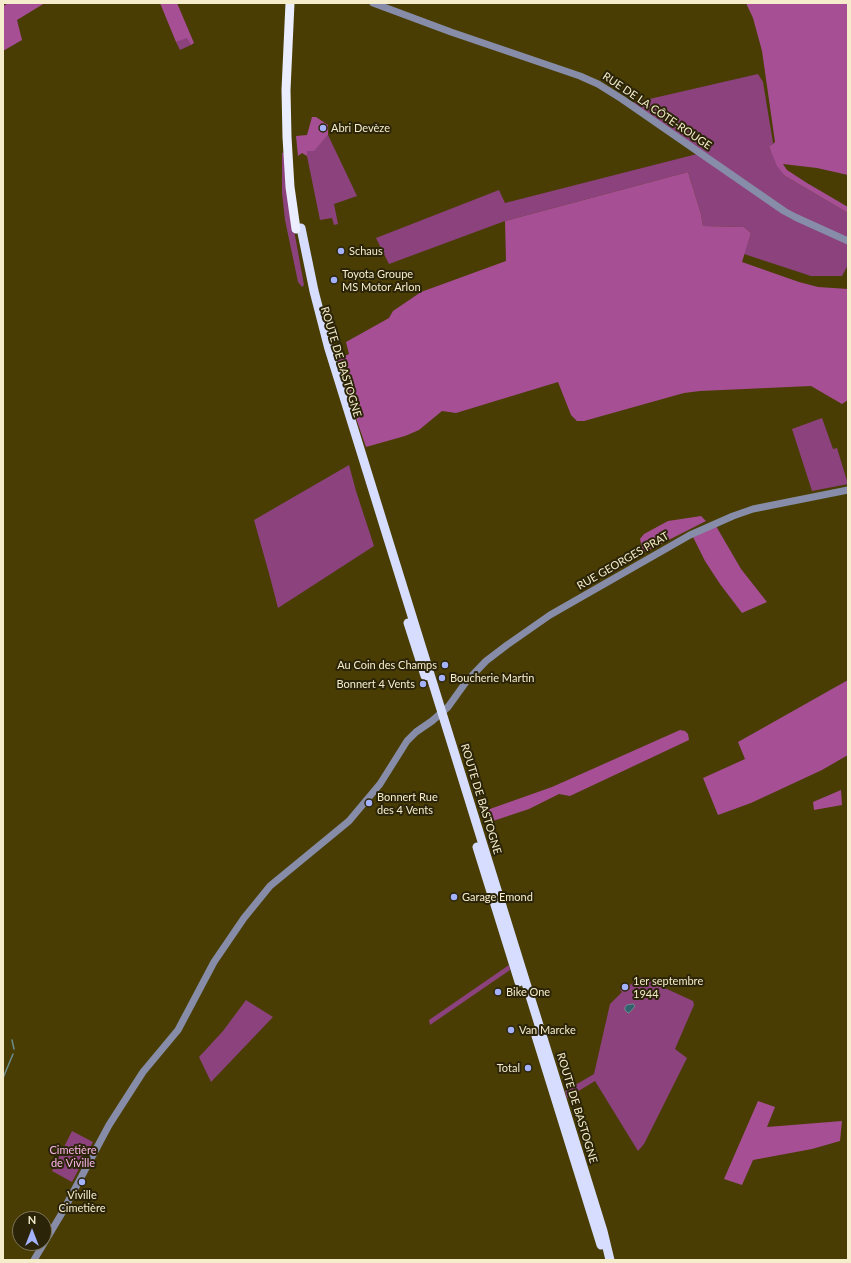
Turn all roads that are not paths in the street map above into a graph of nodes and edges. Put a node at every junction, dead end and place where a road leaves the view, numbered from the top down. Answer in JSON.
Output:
{"nodes":[{"id":1,"x":290,"y":3,"type":"edge"},
{"id":2,"x":296,"y":3,"type":"edge"},
{"id":3,"x":373,"y":3,"type":"edge"},
{"id":4,"x":298,"y":228,"type":"junction"},
{"id":5,"x":848,"y":241,"type":"edge"},
{"id":6,"x":848,"y":490,"type":"edge"},
{"id":7,"x":440,"y":714,"type":"junction"},
{"id":8,"x":603,"y":1231,"type":"junction"},
{"id":9,"x":34,"y":1260,"type":"edge"},
{"id":10,"x":605,"y":1260,"type":"edge"},
{"id":11,"x":610,"y":1260,"type":"edge"},
{"id":12,"x":615,"y":1260,"type":"edge"}],
"edges":[{"from":1,"to":4,"type":"highway","name":"ROUTE DE BASTOGNE"},
{"from":2,"to":4,"type":"highway","name":"ROUTE DE BASTOGNE"},
{"from":3,"to":5,"type":"street","name":"RUE DE LA CÔTE-ROUGE"},
{"from":4,"to":7,"type":"main road","name":"ROUTE DE BASTOGNE"},
{"from":6,"to":7,"type":"street","name":"RUE GEORGES PRAT"},
{"from":7,"to":8,"type":"main road","name":"ROUTE DE BASTOGNE"},
{"from":7,"to":9,"type":"street","name":"RUE GEORGES PRAT"},
{"from":7,"to":10,"type":"main road","name":"ROUTE DE BASTOGNE"},
{"from":8,"to":11,"type":"main road","name":"ROUTE DE BASTOGNE"},
{"from":8,"to":12,"type":"main road"}]}
